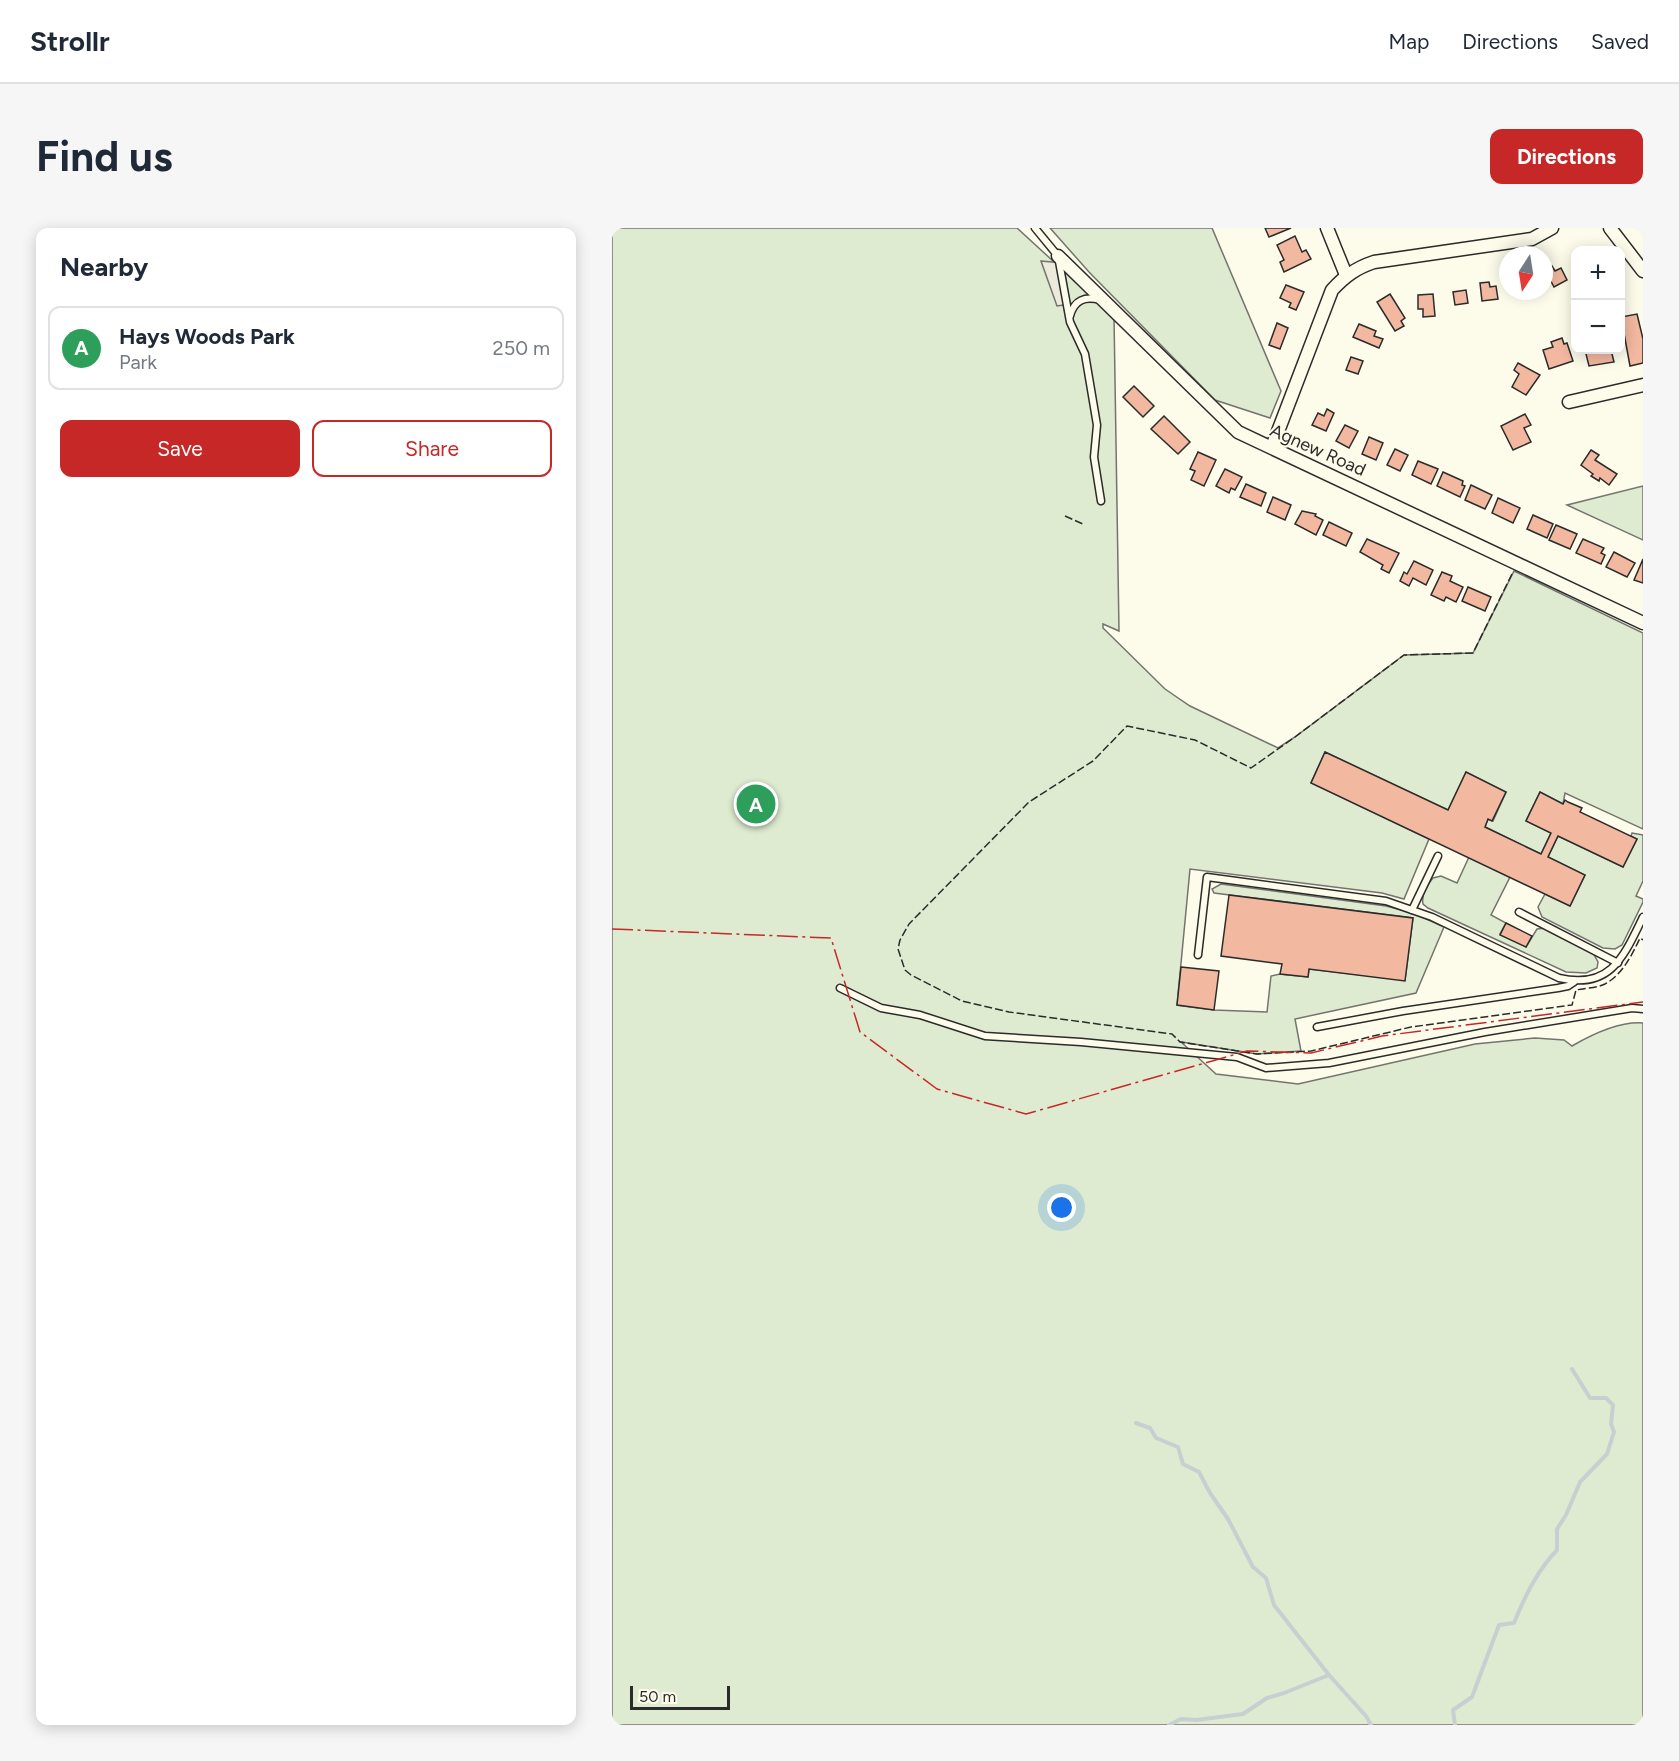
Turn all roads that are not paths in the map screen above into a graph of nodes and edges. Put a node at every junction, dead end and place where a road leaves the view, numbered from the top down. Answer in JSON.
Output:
{"nodes":[{"id":1,"x":1035,"y":228,"type":"edge"},
{"id":2,"x":1327,"y":228,"type":"edge"},
{"id":3,"x":1552,"y":228,"type":"edge"},
{"id":4,"x":1610,"y":228,"type":"edge"},
{"id":5,"x":1058,"y":256,"type":"junction"},
{"id":6,"x":1643,"y":271,"type":"edge"},
{"id":7,"x":1346,"y":275,"type":"junction"},
{"id":8,"x":1106,"y":302,"type":"junction"},
{"id":9,"x":1070,"y":322,"type":"junction"},
{"id":10,"x":1643,"y":385,"type":"edge"},
{"id":11,"x":1569,"y":402,"type":"dead end"},
{"id":12,"x":1272,"y":447,"type":"junction"},
{"id":13,"x":1101,"y":501,"type":"dead end"},
{"id":14,"x":1643,"y":623,"type":"edge"},
{"id":15,"x":1438,"y":856,"type":"dead end"},
{"id":16,"x":1412,"y":910,"type":"junction"},
{"id":17,"x":1519,"y":912,"type":"dead end"},
{"id":18,"x":1643,"y":916,"type":"edge"},
{"id":19,"x":1198,"y":955,"type":"dead end"},
{"id":20,"x":1618,"y":963,"type":"junction"},
{"id":21,"x":1574,"y":982,"type":"junction"},
{"id":22,"x":840,"y":988,"type":"dead end"},
{"id":23,"x":1643,"y":1009,"type":"edge"},
{"id":24,"x":1317,"y":1027,"type":"dead end"}],
"edges":[{"from":1,"to":5,"type":"lane","name":"Agnew Road"},
{"from":2,"to":7,"type":"street"},
{"from":3,"to":7,"type":"street"},
{"from":4,"to":6,"type":"street"},
{"from":5,"to":8,"type":"street","name":"Agnew Road"},
{"from":5,"to":9,"type":"lane"},
{"from":7,"to":12,"type":"street"},
{"from":8,"to":9,"type":"lane"},
{"from":8,"to":12,"type":"street","name":"Agnew Road"},
{"from":9,"to":13,"type":"lane"},
{"from":10,"to":11,"type":"street"},
{"from":12,"to":14,"type":"street","name":"Agnew Road"},
{"from":15,"to":16,"type":"lane"},
{"from":16,"to":19,"type":"lane"},
{"from":16,"to":21,"type":"lane"},
{"from":17,"to":20,"type":"lane"},
{"from":18,"to":20,"type":"lane"},
{"from":20,"to":21,"type":"lane"},
{"from":21,"to":24,"type":"lane"},
{"from":22,"to":23,"type":"lane"}]}
